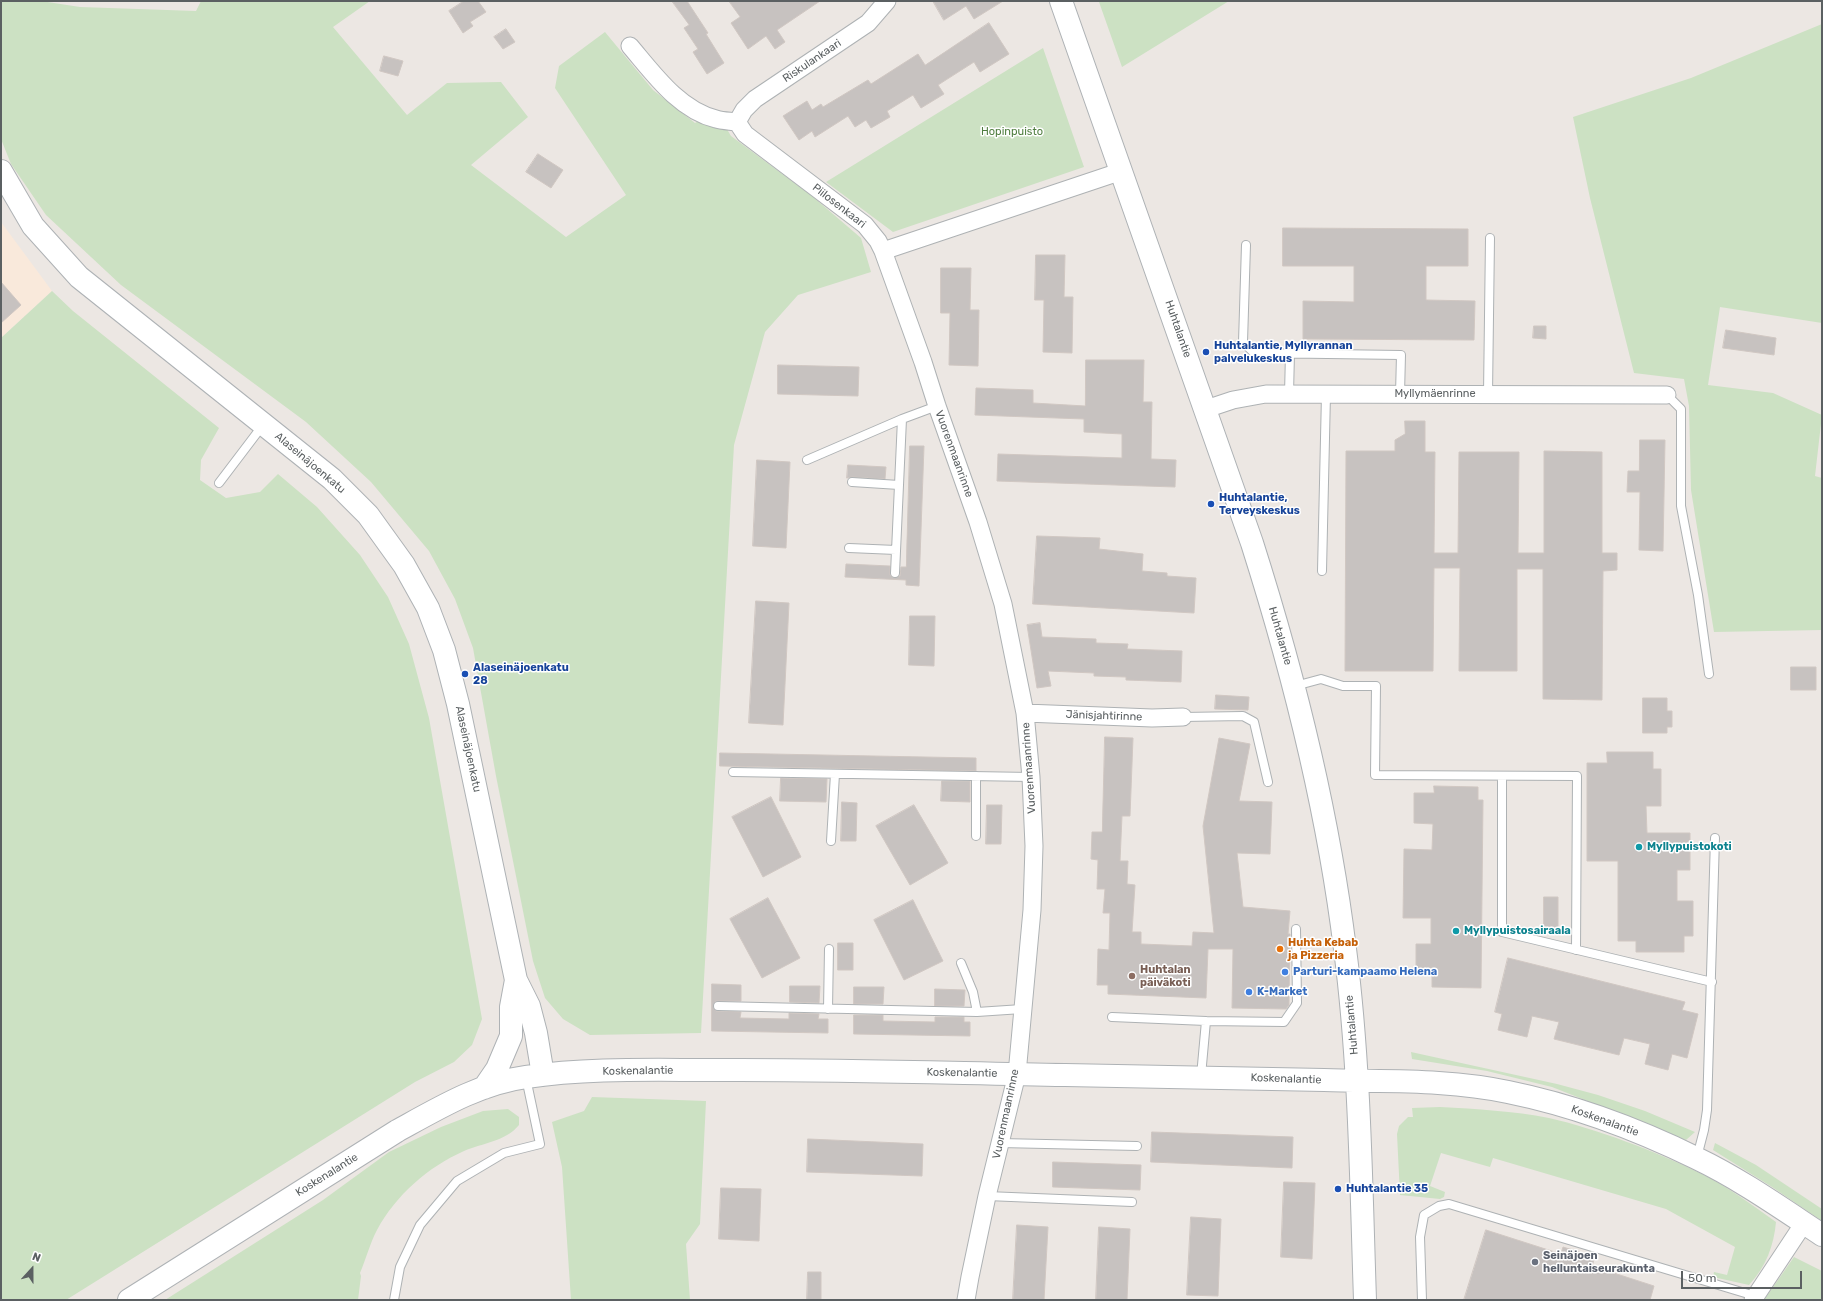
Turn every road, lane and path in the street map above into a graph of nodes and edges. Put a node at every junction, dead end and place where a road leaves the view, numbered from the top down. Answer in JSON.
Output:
{"nodes":[{"id":1,"x":887,"y":1,"type":"edge"},
{"id":2,"x":1061,"y":1,"type":"edge"},
{"id":3,"x":630,"y":46,"type":"dead end"},
{"id":4,"x":737,"y":122,"type":"junction"},
{"id":5,"x":1,"y":171,"type":"edge"},
{"id":6,"x":1122,"y":171,"type":"junction"},
{"id":7,"x":1490,"y":238,"type":"dead end"},
{"id":8,"x":1246,"y":245,"type":"dead end"},
{"id":9,"x":883,"y":251,"type":"junction"},
{"id":10,"x":1290,"y":354,"type":"junction"},
{"id":11,"x":1289,"y":394,"type":"junction"},
{"id":12,"x":1326,"y":394,"type":"junction"},
{"id":13,"x":1400,"y":394,"type":"junction"},
{"id":14,"x":1488,"y":394,"type":"junction"},
{"id":15,"x":1667,"y":395,"type":"joint"},
{"id":16,"x":937,"y":406,"type":"junction"},
{"id":17,"x":1206,"y":409,"type":"junction"},
{"id":18,"x":902,"y":420,"type":"junction"},
{"id":19,"x":263,"y":424,"type":"junction"},
{"id":20,"x":807,"y":460,"type":"dead end"},
{"id":21,"x":852,"y":482,"type":"dead end"},
{"id":22,"x":218,"y":483,"type":"dead end"},
{"id":23,"x":899,"y":485,"type":"junction"},
{"id":24,"x":849,"y":548,"type":"dead end"},
{"id":25,"x":896,"y":550,"type":"junction"},
{"id":26,"x":1322,"y":571,"type":"dead end"},
{"id":27,"x":895,"y":573,"type":"dead end"},
{"id":28,"x":1709,"y":674,"type":"dead end"},
{"id":29,"x":1294,"y":686,"type":"junction"},
{"id":30,"x":1025,"y":713,"type":"junction"},
{"id":31,"x":1183,"y":717,"type":"joint"},
{"id":32,"x":733,"y":772,"type":"dead end"},
{"id":33,"x":835,"y":774,"type":"junction"},
{"id":34,"x":976,"y":776,"type":"junction"},
{"id":35,"x":1502,"y":776,"type":"junction"},
{"id":36,"x":1031,"y":777,"type":"junction"},
{"id":37,"x":1268,"y":782,"type":"dead end"},
{"id":38,"x":976,"y":836,"type":"dead end"},
{"id":39,"x":1715,"y":838,"type":"dead end"},
{"id":40,"x":830,"y":841,"type":"dead end"},
{"id":41,"x":1296,"y":929,"type":"dead end"},
{"id":42,"x":829,"y":949,"type":"dead end"},
{"id":43,"x":1576,"y":950,"type":"junction"},
{"id":44,"x":961,"y":963,"type":"dead end"},
{"id":45,"x":516,"y":980,"type":"junction"},
{"id":46,"x":1712,"y":982,"type":"junction"},
{"id":47,"x":718,"y":1006,"type":"dead end"},
{"id":48,"x":828,"y":1008,"type":"junction"},
{"id":49,"x":1022,"y":1010,"type":"junction"},
{"id":50,"x":976,"y":1012,"type":"junction"},
{"id":51,"x":1112,"y":1017,"type":"dead end"},
{"id":52,"x":1206,"y":1021,"type":"junction"},
{"id":53,"x":511,"y":1036,"type":"junction"},
{"id":54,"x":1017,"y":1074,"type":"junction"},
{"id":55,"x":534,"y":1076,"type":"junction"},
{"id":56,"x":1201,"y":1077,"type":"junction"},
{"id":57,"x":1357,"y":1081,"type":"junction"},
{"id":58,"x":484,"y":1088,"type":"junction"},
{"id":59,"x":1000,"y":1143,"type":"junction"},
{"id":60,"x":1137,"y":1146,"type":"dead end"},
{"id":61,"x":1696,"y":1158,"type":"junction"},
{"id":62,"x":988,"y":1196,"type":"junction"},
{"id":63,"x":1132,"y":1202,"type":"dead end"},
{"id":64,"x":1804,"y":1223,"type":"junction"},
{"id":65,"x":1822,"y":1235,"type":"edge"},
{"id":66,"x":1754,"y":1298,"type":"edge"},
{"id":67,"x":129,"y":1300,"type":"edge"},
{"id":68,"x":394,"y":1300,"type":"edge"},
{"id":69,"x":966,"y":1300,"type":"edge"},
{"id":70,"x":1365,"y":1300,"type":"edge"},
{"id":71,"x":1422,"y":1300,"type":"edge"}],
"edges":[{"from":1,"to":4,"type":"street","name":"Riskulankaari"},
{"from":2,"to":6,"type":"street","name":"Huhtalantie"},
{"from":3,"to":4,"type":"street"},
{"from":4,"to":9,"type":"street","name":"Piilosenkaari"},
{"from":5,"to":19,"type":"street","name":"Alaseinäjoenkatu"},
{"from":6,"to":9,"type":"street"},
{"from":6,"to":17,"type":"street","name":"Huhtalantie"},
{"from":7,"to":14,"type":"lane"},
{"from":8,"to":10,"type":"lane"},
{"from":9,"to":16,"type":"street","name":"Vuorenmaanrinne"},
{"from":10,"to":11,"type":"lane"},
{"from":10,"to":13,"type":"lane"},
{"from":11,"to":12,"type":"street","name":"Myllymäenrinne"},
{"from":11,"to":17,"type":"street","name":"Myllymäenrinne"},
{"from":12,"to":13,"type":"street","name":"Myllymäenrinne"},
{"from":12,"to":26,"type":"lane"},
{"from":13,"to":14,"type":"street","name":"Myllymäenrinne"},
{"from":14,"to":15,"type":"street","name":"Myllymäenrinne"},
{"from":15,"to":28,"type":"lane"},
{"from":16,"to":18,"type":"lane"},
{"from":16,"to":30,"type":"street","name":"Vuorenmaanrinne"},
{"from":17,"to":29,"type":"street","name":"Huhtalantie"},
{"from":18,"to":20,"type":"lane"},
{"from":18,"to":23,"type":"lane"},
{"from":19,"to":22,"type":"lane"},
{"from":19,"to":45,"type":"street","name":"Alaseinäjoenkatu"},
{"from":21,"to":23,"type":"lane"},
{"from":23,"to":25,"type":"lane"},
{"from":24,"to":25,"type":"lane"},
{"from":25,"to":27,"type":"lane"},
{"from":29,"to":35,"type":"lane"},
{"from":29,"to":57,"type":"street","name":"Huhtalantie"},
{"from":30,"to":31,"type":"street","name":"Jänisjahtirinne"},
{"from":30,"to":36,"type":"street","name":"Vuorenmaanrinne"},
{"from":31,"to":37,"type":"lane"},
{"from":32,"to":33,"type":"lane"},
{"from":33,"to":34,"type":"lane"},
{"from":33,"to":40,"type":"lane"},
{"from":34,"to":36,"type":"lane"},
{"from":34,"to":38,"type":"lane"},
{"from":35,"to":43,"type":"lane"},
{"from":35,"to":43,"type":"lane"},
{"from":36,"to":49,"type":"street","name":"Vuorenmaanrinne"},
{"from":39,"to":46,"type":"lane"},
{"from":41,"to":52,"type":"lane"},
{"from":42,"to":48,"type":"lane"},
{"from":43,"to":46,"type":"lane"},
{"from":44,"to":50,"type":"lane"},
{"from":45,"to":53,"type":"street","name":"Alaseinäjoenkatu"},
{"from":45,"to":55,"type":"street","name":"Alaseinäjoenkatu"},
{"from":46,"to":61,"type":"lane"},
{"from":47,"to":48,"type":"lane"},
{"from":48,"to":50,"type":"lane"},
{"from":49,"to":50,"type":"lane"},
{"from":49,"to":54,"type":"street","name":"Vuorenmaanrinne"},
{"from":51,"to":52,"type":"lane"},
{"from":52,"to":56,"type":"lane"},
{"from":53,"to":55,"type":"street","name":"Alaseinäjoenkatu"},
{"from":53,"to":58,"type":"street","name":"Alaseinäjoenkatu"},
{"from":54,"to":55,"type":"street","name":"Koskenalantie"},
{"from":54,"to":56,"type":"street","name":"Koskenalantie"},
{"from":54,"to":59,"type":"street","name":"Vuorenmaanrinne"},
{"from":55,"to":58,"type":"street","name":"Koskenalantie"},
{"from":55,"to":68,"type":"lane"},
{"from":56,"to":57,"type":"street","name":"Koskenalantie"},
{"from":57,"to":61,"type":"street","name":"Koskenalantie"},
{"from":57,"to":70,"type":"street","name":"Huhtalantie"},
{"from":58,"to":67,"type":"street","name":"Koskenalantie"},
{"from":59,"to":60,"type":"lane"},
{"from":59,"to":62,"type":"street","name":"Vuorenmaanrinne"},
{"from":61,"to":64,"type":"street","name":"Koskenalantie"},
{"from":62,"to":63,"type":"lane"},
{"from":62,"to":69,"type":"street","name":"Vuorenmaanrinne"},
{"from":64,"to":65,"type":"street","name":"Koskenalantie"},
{"from":64,"to":66,"type":"street"},
{"from":66,"to":71,"type":"lane"}]}
